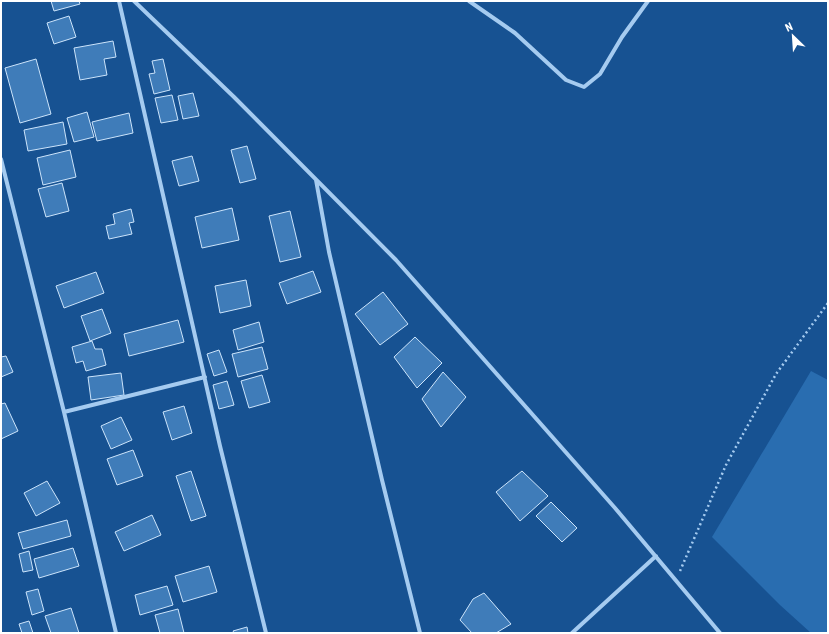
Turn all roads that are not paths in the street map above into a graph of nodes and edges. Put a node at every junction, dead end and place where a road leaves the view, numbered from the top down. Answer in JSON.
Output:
{"nodes":[{"id":1,"x":119,"y":1,"type":"edge"},
{"id":2,"x":134,"y":1,"type":"edge"},
{"id":3,"x":469,"y":1,"type":"edge"},
{"id":4,"x":648,"y":1,"type":"edge"},
{"id":5,"x":1,"y":160,"type":"edge"},
{"id":6,"x":316,"y":180,"type":"junction"},
{"id":7,"x":205,"y":377,"type":"junction"},
{"id":8,"x":64,"y":412,"type":"junction"},
{"id":9,"x":656,"y":556,"type":"junction"},
{"id":10,"x":116,"y":633,"type":"edge"},
{"id":11,"x":266,"y":633,"type":"edge"},
{"id":12,"x":420,"y":633,"type":"edge"},
{"id":13,"x":572,"y":633,"type":"edge"},
{"id":14,"x":720,"y":633,"type":"edge"}],
"edges":[{"from":1,"to":7,"type":"street"},
{"from":2,"to":6,"type":"street"},
{"from":3,"to":4,"type":"street"},
{"from":5,"to":8,"type":"street"},
{"from":6,"to":9,"type":"street"},
{"from":6,"to":12,"type":"street"},
{"from":7,"to":8,"type":"street"},
{"from":7,"to":11,"type":"street"},
{"from":8,"to":10,"type":"street"},
{"from":9,"to":13,"type":"street"},
{"from":9,"to":14,"type":"street"}]}
